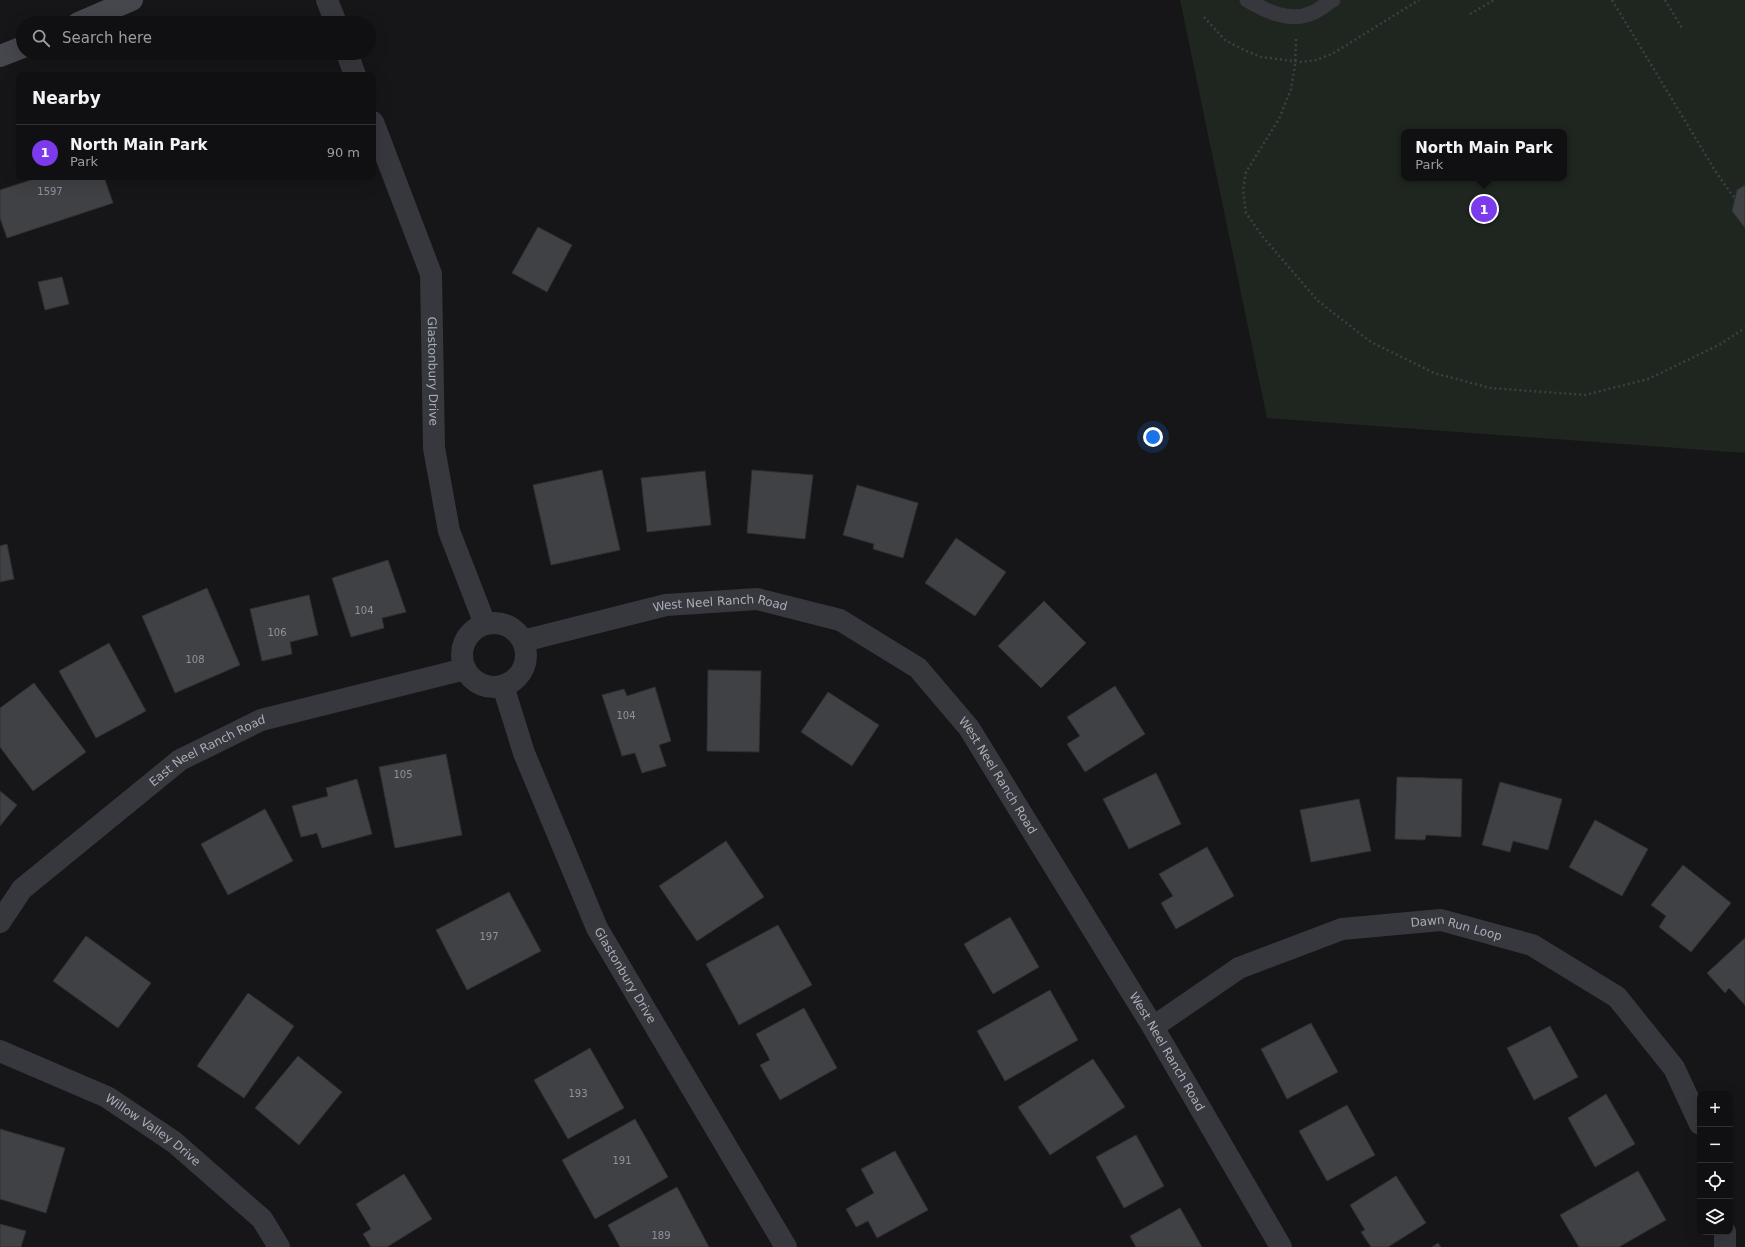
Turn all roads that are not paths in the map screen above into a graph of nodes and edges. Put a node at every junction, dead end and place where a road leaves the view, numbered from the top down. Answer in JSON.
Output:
{"nodes":[{"id":1,"x":132,"y":0,"type":"edge"},
{"id":2,"x":327,"y":0,"type":"edge"},
{"id":3,"x":1247,"y":0,"type":"edge"},
{"id":4,"x":1333,"y":0,"type":"edge"},
{"id":5,"x":94,"y":16,"type":"edge"},
{"id":6,"x":333,"y":16,"type":"edge"},
{"id":7,"x":16,"y":50,"type":"edge"},
{"id":8,"x":0,"y":56,"type":"edge"},
{"id":9,"x":350,"y":60,"type":"edge"},
{"id":10,"x":354,"y":72,"type":"edge"},
{"id":11,"x":376,"y":130,"type":"edge"},
{"id":12,"x":485,"y":624,"type":"junction"},
{"id":13,"x":523,"y":641,"type":"junction"},
{"id":14,"x":465,"y":669,"type":"junction"},
{"id":15,"x":503,"y":686,"type":"junction"},
{"id":16,"x":0,"y":922,"type":"edge"},
{"id":17,"x":1153,"y":1027,"type":"junction"},
{"id":18,"x":0,"y":1051,"type":"edge"},
{"id":19,"x":1697,"y":1118,"type":"edge"},
{"id":20,"x":1725,"y":1235,"type":"edge"},
{"id":21,"x":278,"y":1247,"type":"edge"},
{"id":22,"x":786,"y":1247,"type":"edge"},
{"id":23,"x":1281,"y":1247,"type":"edge"},
{"id":24,"x":1725,"y":1247,"type":"edge"}],
"edges":[{"from":1,"to":5,"type":"main road"},
{"from":2,"to":6,"type":"street"},
{"from":3,"to":4,"type":"lane"},
{"from":7,"to":8,"type":"main road"},
{"from":9,"to":10,"type":"street"},
{"from":11,"to":12,"type":"street","name":"Glastonbury Drive"},
{"from":12,"to":13,"type":"street"},
{"from":12,"to":14,"type":"street"},
{"from":13,"to":15,"type":"street"},
{"from":13,"to":17,"type":"street","name":"West Neel Ranch Road"},
{"from":14,"to":15,"type":"street"},
{"from":14,"to":16,"type":"street","name":"East Neel Ranch Road"},
{"from":15,"to":22,"type":"street","name":"Glastonbury Drive"},
{"from":17,"to":19,"type":"street","name":"Dawn Run Loop"},
{"from":17,"to":23,"type":"street","name":"West Neel Ranch Road"},
{"from":18,"to":21,"type":"street","name":"Willow Valley Drive"},
{"from":20,"to":24,"type":"street"}]}
